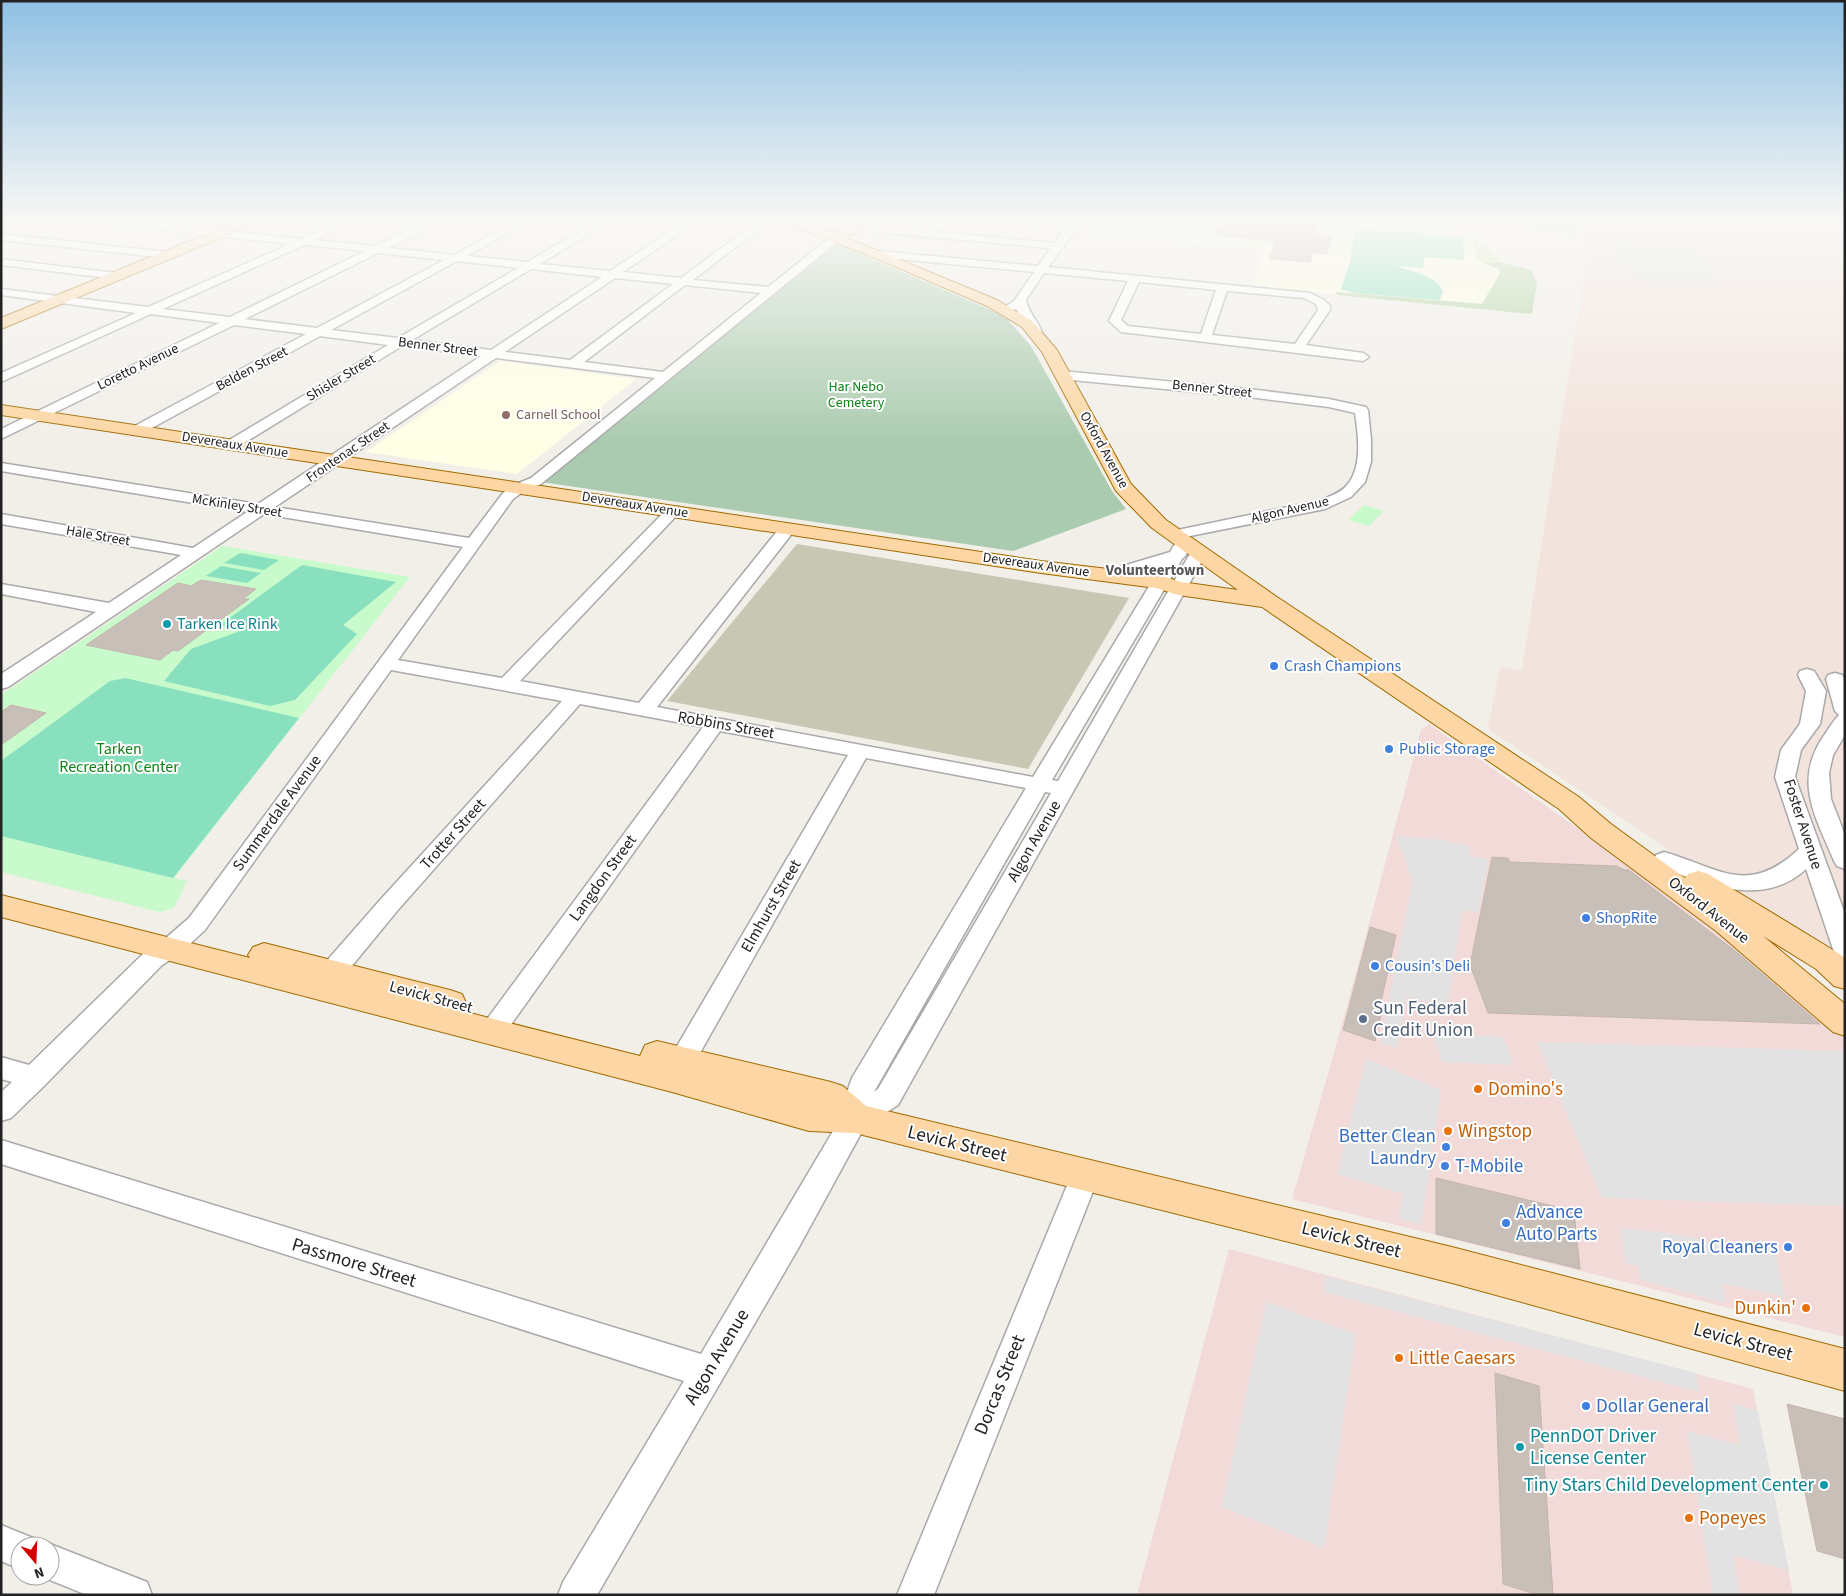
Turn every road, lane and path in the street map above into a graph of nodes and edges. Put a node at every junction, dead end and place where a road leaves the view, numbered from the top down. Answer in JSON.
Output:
{"nodes":[{"id":1,"x":21,"y":294,"type":"edge"},
{"id":2,"x":69,"y":294,"type":"edge"},
{"id":3,"x":187,"y":294,"type":"edge"},
{"id":4,"x":287,"y":294,"type":"edge"},
{"id":5,"x":387,"y":294,"type":"edge"},
{"id":6,"x":481,"y":294,"type":"edge"},
{"id":7,"x":584,"y":294,"type":"edge"},
{"id":8,"x":665,"y":294,"type":"edge"},
{"id":9,"x":758,"y":294,"type":"edge"},
{"id":10,"x":985,"y":294,"type":"edge"},
{"id":11,"x":1021,"y":294,"type":"edge"},
{"id":12,"x":1127,"y":294,"type":"edge"},
{"id":13,"x":1220,"y":294,"type":"edge"},
{"id":14,"x":1299,"y":294,"type":"edge"},
{"id":15,"x":58,"y":299,"type":"junction"},
{"id":16,"x":1013,"y":305,"type":"junction"},
{"id":17,"x":150,"y":311,"type":"junction"},
{"id":18,"x":232,"y":321,"type":"junction"},
{"id":19,"x":1,"y":324,"type":"edge"},
{"id":20,"x":319,"y":332,"type":"junction"},
{"id":21,"x":1205,"y":338,"type":"junction"},
{"id":22,"x":400,"y":342,"type":"junction"},
{"id":23,"x":1298,"y":348,"type":"junction"},
{"id":24,"x":494,"y":354,"type":"junction"},
{"id":25,"x":1363,"y":357,"type":"dead end"},
{"id":26,"x":573,"y":364,"type":"junction"},
{"id":27,"x":659,"y":375,"type":"junction"},
{"id":28,"x":1062,"y":375,"type":"junction"},
{"id":29,"x":1,"y":378,"type":"edge"},
{"id":30,"x":1,"y":410,"type":"edge"},
{"id":31,"x":1361,"y":410,"type":"joint"},
{"id":32,"x":40,"y":416,"type":"junction"},
{"id":33,"x":136,"y":431,"type":"junction"},
{"id":34,"x":1,"y":435,"type":"edge"},
{"id":35,"x":231,"y":445,"type":"junction"},
{"id":36,"x":332,"y":461,"type":"junction"},
{"id":37,"x":1,"y":467,"type":"edge"},
{"id":38,"x":519,"y":488,"type":"junction"},
{"id":39,"x":261,"y":510,"type":"junction"},
{"id":40,"x":674,"y":510,"type":"junction"},
{"id":41,"x":1,"y":519,"type":"edge"},
{"id":42,"x":788,"y":528,"type":"junction"},
{"id":43,"x":474,"y":544,"type":"junction"},
{"id":44,"x":1184,"y":546,"type":"junction"},
{"id":45,"x":195,"y":554,"type":"junction"},
{"id":46,"x":1112,"y":575,"type":"junction"},
{"id":47,"x":1169,"y":585,"type":"junction"},
{"id":48,"x":1,"y":589,"type":"edge"},
{"id":49,"x":1269,"y":602,"type":"junction"},
{"id":50,"x":111,"y":609,"type":"junction"},
{"id":51,"x":387,"y":664,"type":"junction"},
{"id":52,"x":1807,"y":675,"type":"dead end"},
{"id":53,"x":1835,"y":680,"type":"dead end"},
{"id":54,"x":1,"y":683,"type":"edge"},
{"id":55,"x":507,"y":684,"type":"junction"},
{"id":56,"x":575,"y":698,"type":"junction"},
{"id":57,"x":642,"y":710,"type":"junction"},
{"id":58,"x":1845,"y":710,"type":"edge"},
{"id":59,"x":1845,"y":720,"type":"edge"},
{"id":60,"x":715,"y":724,"type":"junction"},
{"id":61,"x":861,"y":750,"type":"junction"},
{"id":62,"x":1038,"y":784,"type":"junction"},
{"id":63,"x":1064,"y":789,"type":"junction"},
{"id":64,"x":1569,"y":803,"type":"junction"},
{"id":65,"x":1811,"y":851,"type":"junction"},
{"id":66,"x":1664,"y":860,"type":"junction"},
{"id":67,"x":1845,"y":861,"type":"edge"},
{"id":68,"x":1682,"y":889,"type":"junction"},
{"id":69,"x":1,"y":890,"type":"edge"},
{"id":70,"x":1,"y":906,"type":"edge"},
{"id":71,"x":176,"y":942,"type":"junction"},
{"id":72,"x":1845,"y":949,"type":"edge"},
{"id":73,"x":333,"y":971,"type":"junction"},
{"id":74,"x":1845,"y":977,"type":"edge"},
{"id":75,"x":1845,"y":982,"type":"edge"},
{"id":76,"x":1845,"y":1022,"type":"edge"},
{"id":77,"x":497,"y":1025,"type":"junction"},
{"id":78,"x":682,"y":1061,"type":"junction"},
{"id":79,"x":1,"y":1068,"type":"edge"},
{"id":80,"x":35,"y":1078,"type":"junction"},
{"id":81,"x":1,"y":1110,"type":"edge"},
{"id":82,"x":855,"y":1118,"type":"junction"},
{"id":83,"x":1,"y":1152,"type":"edge"},
{"id":84,"x":1085,"y":1176,"type":"junction"},
{"id":85,"x":1845,"y":1370,"type":"edge"},
{"id":86,"x":707,"y":1372,"type":"junction"},
{"id":87,"x":60,"y":1566,"type":"edge"},
{"id":88,"x":134,"y":1595,"type":"edge"},
{"id":89,"x":576,"y":1595,"type":"edge"},
{"id":90,"x":915,"y":1595,"type":"edge"}],
"edges":[{"from":1,"to":15,"type":"street","name":"Benner Street"},
{"from":2,"to":15,"type":"main road"},
{"from":3,"to":17,"type":"street"},
{"from":4,"to":18,"type":"street","name":"Loretto Avenue"},
{"from":5,"to":20,"type":"street","name":"Belden Street"},
{"from":6,"to":22,"type":"street","name":"Shisler Street"},
{"from":7,"to":24,"type":"street","name":"Frontenac Street"},
{"from":8,"to":26,"type":"street"},
{"from":9,"to":27,"type":"street","name":"Summerdale Avenue"},
{"from":10,"to":16,"type":"main road","name":"Oxford Avenue"},
{"from":11,"to":16,"type":"street"},
{"from":12,"to":21,"type":"street"},
{"from":13,"to":21,"type":"street"},
{"from":14,"to":23,"type":"street"},
{"from":15,"to":17,"type":"street","name":"Benner Street"},
{"from":15,"to":19,"type":"main road"},
{"from":16,"to":28,"type":"main road","name":"Oxford Avenue"},
{"from":17,"to":18,"type":"street","name":"Benner Street"},
{"from":17,"to":29,"type":"street"},
{"from":18,"to":20,"type":"street","name":"Benner Street"},
{"from":18,"to":32,"type":"street","name":"Loretto Avenue"},
{"from":20,"to":22,"type":"street","name":"Benner Street"},
{"from":20,"to":33,"type":"street","name":"Belden Street"},
{"from":21,"to":23,"type":"street"},
{"from":22,"to":24,"type":"street","name":"Benner Street"},
{"from":22,"to":35,"type":"street","name":"Shisler Street"},
{"from":23,"to":25,"type":"street"},
{"from":24,"to":26,"type":"street","name":"Benner Street"},
{"from":24,"to":36,"type":"street","name":"Frontenac Street"},
{"from":26,"to":27,"type":"street","name":"Benner Street"},
{"from":27,"to":38,"type":"street","name":"Summerdale Avenue"},
{"from":28,"to":31,"type":"street","name":"Benner Street"},
{"from":28,"to":44,"type":"main road","name":"Oxford Avenue"},
{"from":30,"to":32,"type":"main road","name":"Devereaux Avenue"},
{"from":31,"to":44,"type":"street","name":"Algon Avenue"},
{"from":32,"to":33,"type":"main road","name":"Devereaux Avenue"},
{"from":32,"to":34,"type":"street","name":"Loretto Avenue"},
{"from":33,"to":35,"type":"main road","name":"Devereaux Avenue"},
{"from":35,"to":36,"type":"main road","name":"Devereaux Avenue"},
{"from":36,"to":38,"type":"main road","name":"Devereaux Avenue"},
{"from":36,"to":39,"type":"street","name":"Frontenac Street"},
{"from":37,"to":39,"type":"street","name":"McKinley Street"},
{"from":38,"to":40,"type":"main road","name":"Devereaux Avenue"},
{"from":38,"to":43,"type":"street","name":"Summerdale Avenue"},
{"from":39,"to":43,"type":"street","name":"McKinley Street"},
{"from":39,"to":45,"type":"street","name":"Frontenac Street"},
{"from":40,"to":42,"type":"main road","name":"Devereaux Avenue"},
{"from":40,"to":55,"type":"street"},
{"from":41,"to":45,"type":"street","name":"Hale Street"},
{"from":42,"to":46,"type":"main road","name":"Devereaux Avenue"},
{"from":42,"to":57,"type":"street"},
{"from":43,"to":51,"type":"street","name":"Summerdale Avenue"},
{"from":44,"to":46,"type":"street"},
{"from":44,"to":47,"type":"street","name":"Algon Avenue"},
{"from":44,"to":49,"type":"main road","name":"Oxford Avenue"},
{"from":45,"to":50,"type":"street","name":"Frontenac Street"},
{"from":46,"to":47,"type":"main road","name":"Devereaux Avenue"},
{"from":47,"to":49,"type":"main road","name":"Devereaux Avenue"},
{"from":47,"to":62,"type":"street","name":"Algon Avenue"},
{"from":47,"to":63,"type":"street","name":"Algon Avenue"},
{"from":48,"to":50,"type":"street"},
{"from":49,"to":64,"type":"main road","name":"Oxford Avenue"},
{"from":50,"to":54,"type":"street","name":"Frontenac Street"},
{"from":51,"to":55,"type":"street","name":"Robbins Street"},
{"from":51,"to":71,"type":"street","name":"Summerdale Avenue"},
{"from":52,"to":65,"type":"street","name":"Foster Avenue"},
{"from":53,"to":58,"type":"street"},
{"from":55,"to":56,"type":"street","name":"Robbins Street"},
{"from":56,"to":57,"type":"street","name":"Robbins Street"},
{"from":56,"to":73,"type":"street","name":"Trotter Street"},
{"from":57,"to":60,"type":"street","name":"Robbins Street"},
{"from":59,"to":67,"type":"street","name":"Foster Avenue"},
{"from":60,"to":61,"type":"street","name":"Robbins Street"},
{"from":60,"to":77,"type":"street","name":"Langdon Street"},
{"from":61,"to":62,"type":"street","name":"Robbins Street"},
{"from":61,"to":78,"type":"street","name":"Elmhurst Street"},
{"from":62,"to":63,"type":"street","name":"Robbins Street"},
{"from":62,"to":82,"type":"street","name":"Algon Avenue"},
{"from":63,"to":82,"type":"street","name":"Algon Avenue"},
{"from":64,"to":66,"type":"main road","name":"Oxford Avenue"},
{"from":64,"to":68,"type":"main road","name":"Oxford Avenue"},
{"from":65,"to":66,"type":"street"},
{"from":65,"to":72,"type":"street","name":"Foster Avenue"},
{"from":66,"to":74,"type":"main road","name":"Oxford Avenue"},
{"from":68,"to":75,"type":"main road"},
{"from":68,"to":76,"type":"main road","name":"Oxford Avenue"},
{"from":69,"to":71,"type":"main road","name":"Levick Street"},
{"from":70,"to":71,"type":"main road","name":"Levick Street"},
{"from":71,"to":73,"type":"main road","name":"Levick Street"},
{"from":71,"to":77,"type":"main road","name":"Levick Street"},
{"from":71,"to":80,"type":"street","name":"Summerdale Avenue"},
{"from":73,"to":77,"type":"main road","name":"Levick Street"},
{"from":77,"to":78,"type":"main road","name":"Levick Street"},
{"from":77,"to":82,"type":"main road","name":"Levick Street"},
{"from":78,"to":82,"type":"main road","name":"Levick Street"},
{"from":79,"to":80,"type":"street"},
{"from":80,"to":81,"type":"street","name":"Summerdale Avenue"},
{"from":82,"to":84,"type":"main road","name":"Levick Street"},
{"from":82,"to":86,"type":"street","name":"Algon Avenue"},
{"from":83,"to":86,"type":"street","name":"Passmore Street"},
{"from":84,"to":85,"type":"main road","name":"Levick Street"},
{"from":84,"to":90,"type":"street","name":"Dorcas Street"},
{"from":86,"to":89,"type":"street","name":"Algon Avenue"},
{"from":87,"to":88,"type":"street"}]}
